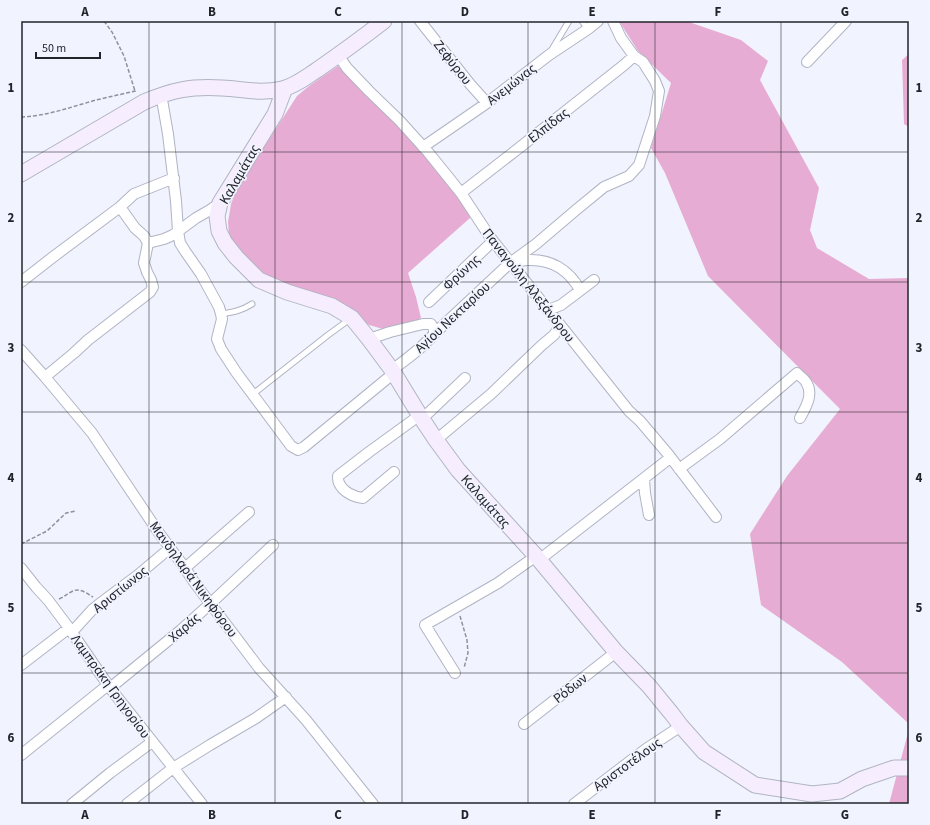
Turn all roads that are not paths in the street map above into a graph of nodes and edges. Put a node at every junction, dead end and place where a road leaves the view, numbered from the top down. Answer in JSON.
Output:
{"nodes":[{"id":1,"x":384,"y":21,"type":"edge"},
{"id":2,"x":420,"y":21,"type":"edge"},
{"id":3,"x":569,"y":21,"type":"edge"},
{"id":4,"x":598,"y":21,"type":"edge"},
{"id":5,"x":613,"y":21,"type":"edge"},
{"id":6,"x":846,"y":21,"type":"edge"},
{"id":7,"x":585,"y":25,"type":"edge"},
{"id":8,"x":338,"y":55,"type":"junction"},
{"id":9,"x":549,"y":55,"type":"junction"},
{"id":10,"x":634,"y":56,"type":"junction"},
{"id":11,"x":807,"y":62,"type":"dead end"},
{"id":12,"x":285,"y":88,"type":"junction"},
{"id":13,"x":162,"y":94,"type":"junction"},
{"id":14,"x":487,"y":103,"type":"junction"},
{"id":15,"x":423,"y":147,"type":"junction"},
{"id":16,"x":21,"y":174,"type":"edge"},
{"id":17,"x":174,"y":178,"type":"junction"},
{"id":18,"x":461,"y":192,"type":"junction"},
{"id":19,"x":220,"y":203,"type":"junction"},
{"id":20,"x":120,"y":207,"type":"junction"},
{"id":21,"x":178,"y":231,"type":"junction"},
{"id":22,"x":493,"y":241,"type":"junction"},
{"id":23,"x":148,"y":243,"type":"junction"},
{"id":24,"x":510,"y":263,"type":"junction"},
{"id":25,"x":594,"y":280,"type":"dead end"},
{"id":26,"x":21,"y":282,"type":"edge"},
{"id":27,"x":580,"y":290,"type":"junction"},
{"id":28,"x":429,"y":302,"type":"dead end"},
{"id":29,"x":252,"y":304,"type":"dead end"},
{"id":30,"x":548,"y":310,"type":"junction"},
{"id":31,"x":221,"y":314,"type":"junction"},
{"id":32,"x":352,"y":318,"type":"junction"},
{"id":33,"x":560,"y":326,"type":"junction"},
{"id":34,"x":434,"y":334,"type":"junction"},
{"id":35,"x":369,"y":339,"type":"junction"},
{"id":36,"x":21,"y":350,"type":"edge"},
{"id":37,"x":393,"y":371,"type":"junction"},
{"id":38,"x":45,"y":377,"type":"junction"},
{"id":39,"x":465,"y":378,"type":"dead end"},
{"id":40,"x":253,"y":394,"type":"junction"},
{"id":41,"x":421,"y":417,"type":"junction"},
{"id":42,"x":800,"y":418,"type":"dead end"},
{"id":43,"x":436,"y":440,"type":"junction"},
{"id":44,"x":670,"y":458,"type":"junction"},
{"id":45,"x":679,"y":469,"type":"junction"},
{"id":46,"x":394,"y":472,"type":"dead end"},
{"id":47,"x":644,"y":479,"type":"junction"},
{"id":48,"x":249,"y":512,"type":"dead end"},
{"id":49,"x":650,"y":516,"type":"dead end"},
{"id":50,"x":716,"y":517,"type":"dead end"},
{"id":51,"x":273,"y":545,"type":"dead end"},
{"id":52,"x":170,"y":548,"type":"junction"},
{"id":53,"x":538,"y":558,"type":"junction"},
{"id":54,"x":21,"y":568,"type":"edge"},
{"id":55,"x":185,"y":568,"type":"junction"},
{"id":56,"x":210,"y":604,"type":"junction"},
{"id":57,"x":70,"y":630,"type":"junction"},
{"id":58,"x":616,"y":652,"type":"junction"},
{"id":59,"x":21,"y":665,"type":"edge"},
{"id":60,"x":455,"y":673,"type":"road end"},
{"id":61,"x":109,"y":687,"type":"junction"},
{"id":62,"x":286,"y":697,"type":"junction"},
{"id":63,"x":524,"y":724,"type":"dead end"},
{"id":64,"x":681,"y":726,"type":"junction"},
{"id":65,"x":152,"y":742,"type":"junction"},
{"id":66,"x":21,"y":755,"type":"edge"},
{"id":67,"x":173,"y":768,"type":"junction"},
{"id":68,"x":909,"y":768,"type":"edge"},
{"id":69,"x":72,"y":804,"type":"edge"},
{"id":70,"x":127,"y":804,"type":"edge"},
{"id":71,"x":202,"y":804,"type":"edge"},
{"id":72,"x":373,"y":804,"type":"edge"},
{"id":73,"x":574,"y":804,"type":"edge"}],
"edges":[{"from":1,"to":8,"type":"street"},
{"from":2,"to":14,"type":"street","name":"Ζεφύρου"},
{"from":3,"to":9,"type":"lane"},
{"from":4,"to":7,"type":"street","name":"Ανεμώνας"},
{"from":5,"to":10,"type":"street","name":"Αγίου Νεκταρίου"},
{"from":6,"to":11,"type":"street"},
{"from":7,"to":9,"type":"street","name":"Ανεμώνας"},
{"from":8,"to":12,"type":"street"},
{"from":8,"to":15,"type":"street","name":"Παναγούλη Αλεξάνδρου"},
{"from":9,"to":14,"type":"street","name":"Ανεμώνας"},
{"from":10,"to":18,"type":"street","name":"Ελπίδας"},
{"from":10,"to":24,"type":"street","name":"Αγίου Νεκταρίου"},
{"from":12,"to":13,"type":"street"},
{"from":12,"to":19,"type":"street","name":"Καλαμάτας"},
{"from":13,"to":16,"type":"street"},
{"from":13,"to":17,"type":"street"},
{"from":14,"to":15,"type":"street","name":"Ανεμώνας"},
{"from":15,"to":18,"type":"street","name":"Παναγούλη Αλεξάνδρου"},
{"from":17,"to":20,"type":"street"},
{"from":17,"to":21,"type":"street"},
{"from":18,"to":22,"type":"street","name":"Παναγούλη Αλεξάνδρου"},
{"from":19,"to":21,"type":"street"},
{"from":19,"to":32,"type":"street","name":"Καλαμάτας"},
{"from":20,"to":23,"type":"street"},
{"from":20,"to":26,"type":"street"},
{"from":21,"to":23,"type":"street"},
{"from":21,"to":31,"type":"street"},
{"from":22,"to":24,"type":"street","name":"Παναγούλη Αλεξάνδρου"},
{"from":22,"to":28,"type":"street","name":"Φρύνης"},
{"from":23,"to":38,"type":"street"},
{"from":24,"to":27,"type":"street"},
{"from":24,"to":30,"type":"street","name":"Παναγούλη Αλεξάνδρου"},
{"from":24,"to":34,"type":"street","name":"Αγίου Νεκταρίου"},
{"from":25,"to":27,"type":"street"},
{"from":27,"to":30,"type":"street"},
{"from":29,"to":31,"type":"lane"},
{"from":30,"to":33,"type":"street","name":"Παναγούλη Αλεξάνδρου"},
{"from":31,"to":40,"type":"street"},
{"from":32,"to":35,"type":"street","name":"Καλαμάτας"},
{"from":32,"to":40,"type":"lane"},
{"from":33,"to":43,"type":"street"},
{"from":33,"to":44,"type":"street","name":"Παναγούλη Αλεξάνδρου"},
{"from":34,"to":35,"type":"street"},
{"from":34,"to":37,"type":"street","name":"Αγίου Νεκταρίου"},
{"from":35,"to":37,"type":"street","name":"Καλαμάτας"},
{"from":36,"to":38,"type":"street","name":"Μανδηλαρά Νικηφόρου"},
{"from":37,"to":40,"type":"street","name":"Αγίου Νεκταρίου"},
{"from":37,"to":41,"type":"street","name":"Καλαμάτας"},
{"from":38,"to":52,"type":"street","name":"Μανδηλαρά Νικηφόρου"},
{"from":39,"to":41,"type":"street"},
{"from":41,"to":43,"type":"street","name":"Καλαμάτας"},
{"from":41,"to":46,"type":"street"},
{"from":42,"to":45,"type":"street"},
{"from":43,"to":53,"type":"street","name":"Καλαμάτας"},
{"from":44,"to":45,"type":"street","name":"Παναγούλη Αλεξάνδρου"},
{"from":44,"to":47,"type":"street"},
{"from":45,"to":50,"type":"street","name":"Παναγούλη Αλεξάνδρου"},
{"from":47,"to":49,"type":"street"},
{"from":47,"to":53,"type":"street"},
{"from":48,"to":55,"type":"street"},
{"from":51,"to":56,"type":"street","name":"Χαράς"},
{"from":52,"to":55,"type":"street","name":"Μανδηλαρά Νικηφόρου"},
{"from":52,"to":57,"type":"street","name":"Αριστίωνος"},
{"from":53,"to":58,"type":"street","name":"Καλαμάτας"},
{"from":53,"to":60,"type":"street"},
{"from":54,"to":57,"type":"street","name":"Λαμπράκη Γρηγορίου"},
{"from":55,"to":56,"type":"street","name":"Μανδηλαρά Νικηφόρου"},
{"from":56,"to":61,"type":"street","name":"Χαράς"},
{"from":56,"to":62,"type":"street","name":"Μανδηλαρά Νικηφόρου"},
{"from":57,"to":59,"type":"street","name":"Αριστίωνος"},
{"from":57,"to":61,"type":"street","name":"Λαμπράκη Γρηγορίου"},
{"from":58,"to":63,"type":"street","name":"Ρόδων"},
{"from":58,"to":64,"type":"street","name":"Καλαμάτας"},
{"from":61,"to":65,"type":"street","name":"Λαμπράκη Γρηγορίου"},
{"from":61,"to":66,"type":"street","name":"Χαράς"},
{"from":62,"to":67,"type":"street"},
{"from":62,"to":72,"type":"street","name":"Μανδηλαρά Νικηφόρου"},
{"from":64,"to":68,"type":"street","name":"Καλαμάτας"},
{"from":64,"to":73,"type":"street","name":"Αριστοτέλους"},
{"from":65,"to":67,"type":"street","name":"Λαμπράκη Γρηγορίου"},
{"from":65,"to":69,"type":"street"},
{"from":67,"to":70,"type":"street"},
{"from":67,"to":71,"type":"street","name":"Λαμπράκη Γρηγορίου"}]}
